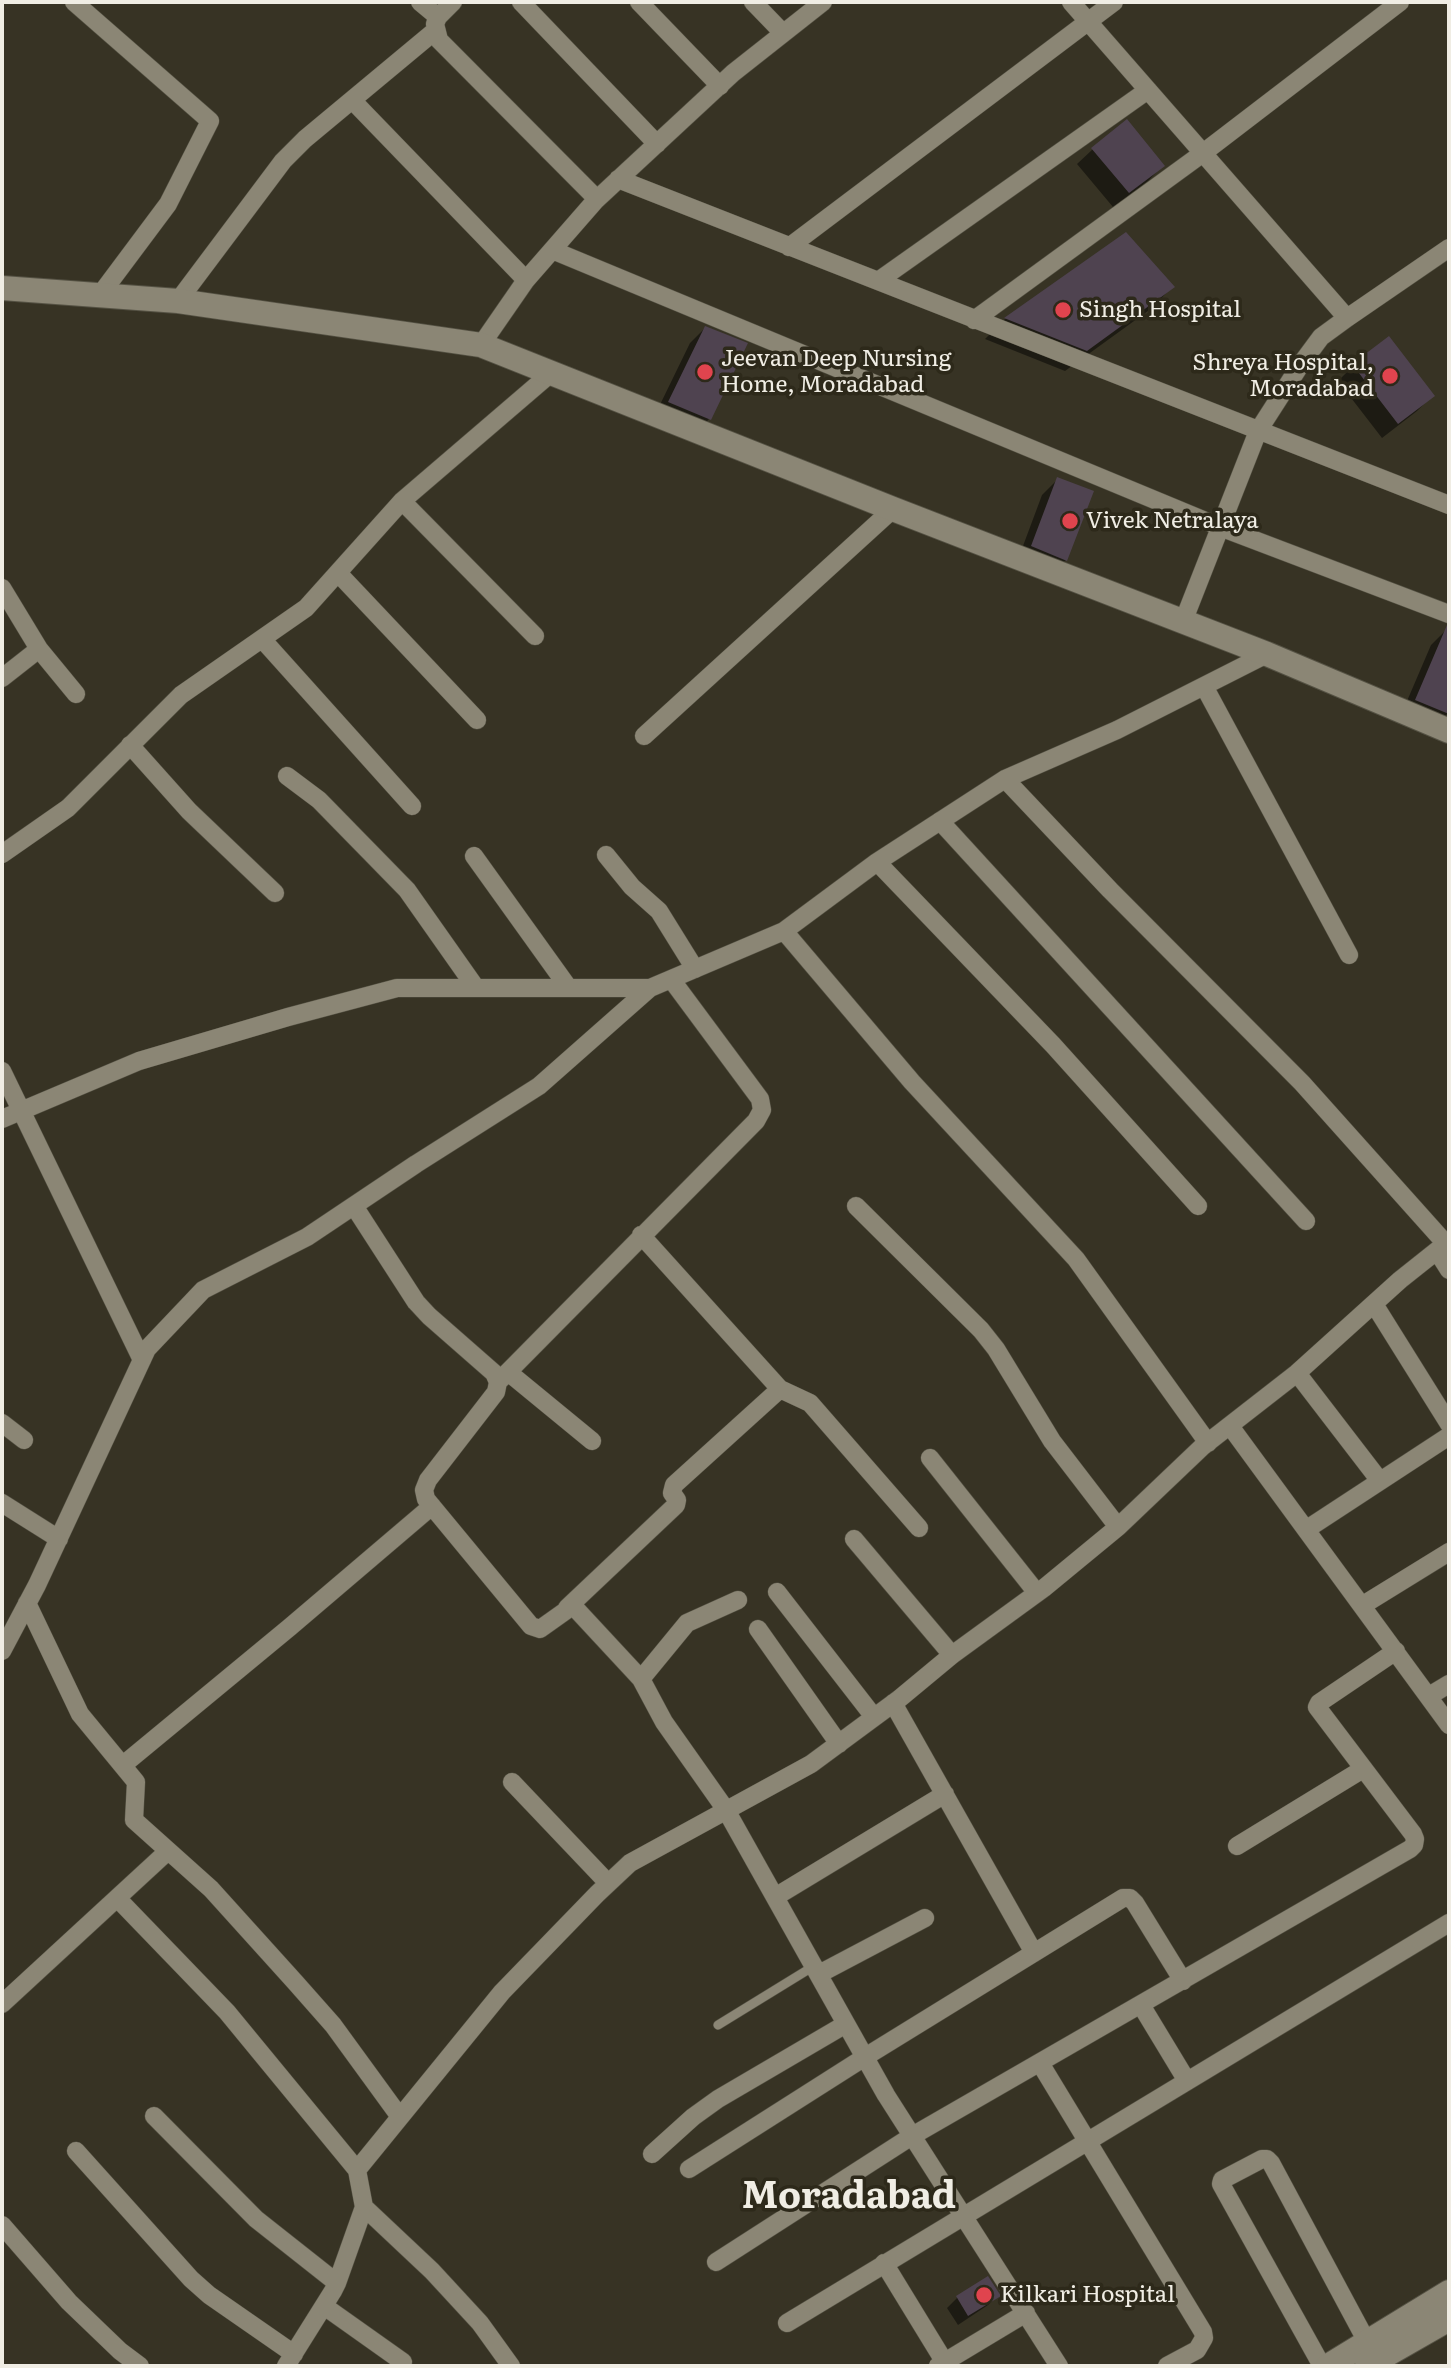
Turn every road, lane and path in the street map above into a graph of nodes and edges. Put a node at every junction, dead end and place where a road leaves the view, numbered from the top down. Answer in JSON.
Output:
{"nodes":[{"id":1,"x":74,"y":2,"type":"edge"},
{"id":2,"x":420,"y":2,"type":"edge"},
{"id":3,"x":453,"y":2,"type":"edge"},
{"id":4,"x":521,"y":2,"type":"edge"},
{"id":5,"x":639,"y":2,"type":"edge"},
{"id":6,"x":753,"y":2,"type":"edge"},
{"id":7,"x":823,"y":2,"type":"edge"},
{"id":8,"x":1071,"y":2,"type":"edge"},
{"id":9,"x":1114,"y":2,"type":"edge"},
{"id":10,"x":1400,"y":2,"type":"edge"},
{"id":11,"x":1088,"y":21,"type":"junction"},
{"id":12,"x":437,"y":23,"type":"junction"},
{"id":13,"x":783,"y":33,"type":"junction"},
{"id":14,"x":720,"y":86,"type":"junction"},
{"id":15,"x":1148,"y":90,"type":"junction"},
{"id":16,"x":352,"y":100,"type":"junction"},
{"id":17,"x":657,"y":144,"type":"junction"},
{"id":18,"x":1203,"y":153,"type":"junction"},
{"id":19,"x":618,"y":179,"type":"junction"},
{"id":20,"x":597,"y":199,"type":"junction"},
{"id":21,"x":789,"y":247,"type":"junction"},
{"id":22,"x":1449,"y":248,"type":"edge"},
{"id":23,"x":552,"y":250,"type":"junction"},
{"id":24,"x":526,"y":280,"type":"junction"},
{"id":25,"x":878,"y":281,"type":"junction"},
{"id":26,"x":2,"y":288,"type":"edge"},
{"id":27,"x":100,"y":295,"type":"junction"},
{"id":28,"x":178,"y":301,"type":"junction"},
{"id":29,"x":1347,"y":318,"type":"junction"},
{"id":30,"x":974,"y":320,"type":"junction"},
{"id":31,"x":481,"y":345,"type":"junction"},
{"id":32,"x":550,"y":374,"type":"junction"},
{"id":33,"x":1258,"y":431,"type":"junction"},
{"id":34,"x":402,"y":501,"type":"junction"},
{"id":35,"x":1449,"y":505,"type":"edge"},
{"id":36,"x":893,"y":509,"type":"junction"},
{"id":37,"x":1220,"y":527,"type":"junction"},
{"id":38,"x":338,"y":573,"type":"junction"},
{"id":39,"x":2,"y":588,"type":"edge"},
{"id":40,"x":1449,"y":614,"type":"edge"},
{"id":41,"x":1183,"y":622,"type":"junction"},
{"id":42,"x":535,"y":636,"type":"dead end"},
{"id":43,"x":262,"y":639,"type":"junction"},
{"id":44,"x":39,"y":649,"type":"junction"},
{"id":45,"x":1267,"y":654,"type":"junction"},
{"id":46,"x":2,"y":678,"type":"edge"},
{"id":47,"x":1204,"y":686,"type":"junction"},
{"id":48,"x":76,"y":694,"type":"dead end"},
{"id":49,"x":477,"y":720,"type":"dead end"},
{"id":50,"x":1449,"y":731,"type":"edge"},
{"id":51,"x":644,"y":736,"type":"dead end"},
{"id":52,"x":130,"y":745,"type":"junction"},
{"id":53,"x":287,"y":776,"type":"dead end"},
{"id":54,"x":1005,"y":779,"type":"junction"},
{"id":55,"x":412,"y":806,"type":"dead end"},
{"id":56,"x":940,"y":821,"type":"junction"},
{"id":57,"x":2,"y":854,"type":"edge"},
{"id":58,"x":606,"y":855,"type":"dead end"},
{"id":59,"x":474,"y":856,"type":"dead end"},
{"id":60,"x":877,"y":862,"type":"junction"},
{"id":61,"x":275,"y":893,"type":"dead end"},
{"id":62,"x":784,"y":931,"type":"junction"},
{"id":63,"x":1349,"y":955,"type":"dead end"},
{"id":64,"x":695,"y":969,"type":"junction"},
{"id":65,"x":671,"y":979,"type":"junction"},
{"id":66,"x":568,"y":987,"type":"junction"},
{"id":67,"x":476,"y":988,"type":"junction"},
{"id":68,"x":650,"y":988,"type":"junction"},
{"id":69,"x":2,"y":1070,"type":"edge"},
{"id":70,"x":21,"y":1111,"type":"junction"},
{"id":71,"x":2,"y":1119,"type":"edge"},
{"id":72,"x":354,"y":1206,"type":"junction"},
{"id":73,"x":856,"y":1206,"type":"dead end"},
{"id":74,"x":1198,"y":1206,"type":"dead end"},
{"id":75,"x":1306,"y":1221,"type":"dead end"},
{"id":76,"x":641,"y":1235,"type":"junction"},
{"id":77,"x":1444,"y":1245,"type":"edge"},
{"id":78,"x":1449,"y":1270,"type":"edge"},
{"id":79,"x":1374,"y":1304,"type":"junction"},
{"id":80,"x":142,"y":1360,"type":"junction"},
{"id":81,"x":1297,"y":1373,"type":"junction"},
{"id":82,"x":503,"y":1377,"type":"junction"},
{"id":83,"x":780,"y":1389,"type":"junction"},
{"id":84,"x":2,"y":1423,"type":"edge"},
{"id":85,"x":1449,"y":1424,"type":"edge"},
{"id":86,"x":1230,"y":1426,"type":"junction"},
{"id":87,"x":1449,"y":1436,"type":"edge"},
{"id":88,"x":24,"y":1440,"type":"dead end"},
{"id":89,"x":592,"y":1441,"type":"dead end"},
{"id":90,"x":1208,"y":1443,"type":"junction"},
{"id":91,"x":930,"y":1458,"type":"dead end"},
{"id":92,"x":1380,"y":1481,"type":"junction"},
{"id":93,"x":2,"y":1503,"type":"edge"},
{"id":94,"x":432,"y":1506,"type":"junction"},
{"id":95,"x":1118,"y":1527,"type":"junction"},
{"id":96,"x":919,"y":1528,"type":"dead end"},
{"id":97,"x":1307,"y":1529,"type":"junction"},
{"id":98,"x":59,"y":1539,"type":"junction"},
{"id":99,"x":854,"y":1539,"type":"dead end"},
{"id":100,"x":1449,"y":1552,"type":"edge"},
{"id":101,"x":777,"y":1592,"type":"dead end"},
{"id":102,"x":1037,"y":1593,"type":"junction"},
{"id":103,"x":738,"y":1600,"type":"dead end"},
{"id":104,"x":27,"y":1603,"type":"junction"},
{"id":105,"x":1363,"y":1605,"type":"junction"},
{"id":106,"x":566,"y":1608,"type":"junction"},
{"id":107,"x":758,"y":1629,"type":"dead end"},
{"id":108,"x":2,"y":1651,"type":"edge"},
{"id":109,"x":1396,"y":1651,"type":"junction"},
{"id":110,"x":952,"y":1655,"type":"junction"},
{"id":111,"x":641,"y":1679,"type":"junction"},
{"id":112,"x":1449,"y":1684,"type":"edge"},
{"id":113,"x":1429,"y":1696,"type":"junction"},
{"id":114,"x":893,"y":1703,"type":"junction"},
{"id":115,"x":874,"y":1717,"type":"junction"},
{"id":116,"x":1449,"y":1725,"type":"edge"},
{"id":117,"x":838,"y":1744,"type":"junction"},
{"id":118,"x":123,"y":1765,"type":"junction"},
{"id":119,"x":1363,"y":1769,"type":"junction"},
{"id":120,"x":512,"y":1782,"type":"dead end"},
{"id":121,"x":945,"y":1794,"type":"junction"},
{"id":122,"x":726,"y":1810,"type":"junction"},
{"id":123,"x":1237,"y":1846,"type":"dead end"},
{"id":124,"x":168,"y":1851,"type":"junction"},
{"id":125,"x":608,"y":1883,"type":"junction"},
{"id":126,"x":775,"y":1897,"type":"junction"},
{"id":127,"x":117,"y":1898,"type":"junction"},
{"id":128,"x":925,"y":1919,"type":"dead end"},
{"id":129,"x":1449,"y":1923,"type":"edge"},
{"id":130,"x":1034,"y":1953,"type":"junction"},
{"id":131,"x":817,"y":1970,"type":"junction"},
{"id":132,"x":1183,"y":1981,"type":"junction"},
{"id":133,"x":2,"y":2004,"type":"edge"},
{"id":134,"x":1141,"y":2005,"type":"junction"},
{"id":135,"x":846,"y":2024,"type":"junction"},
{"id":136,"x":718,"y":2025,"type":"dead end"},
{"id":137,"x":864,"y":2057,"type":"junction"},
{"id":138,"x":1040,"y":2063,"type":"junction"},
{"id":139,"x":1187,"y":2081,"type":"junction"},
{"id":140,"x":154,"y":2116,"type":"dead end"},
{"id":141,"x":400,"y":2117,"type":"junction"},
{"id":142,"x":912,"y":2136,"type":"junction"},
{"id":143,"x":1087,"y":2141,"type":"junction"},
{"id":144,"x":76,"y":2151,"type":"dead end"},
{"id":145,"x":652,"y":2154,"type":"dead end"},
{"id":146,"x":689,"y":2168,"type":"dead end"},
{"id":147,"x":357,"y":2169,"type":"junction"},
{"id":148,"x":364,"y":2207,"type":"junction"},
{"id":149,"x":963,"y":2215,"type":"junction"},
{"id":150,"x":2,"y":2225,"type":"edge"},
{"id":151,"x":716,"y":2262,"type":"dead end"},
{"id":152,"x":884,"y":2263,"type":"junction"},
{"id":153,"x":337,"y":2283,"type":"junction"},
{"id":154,"x":1449,"y":2292,"type":"edge"},
{"id":155,"x":324,"y":2306,"type":"junction"},
{"id":156,"x":1026,"y":2313,"type":"junction"},
{"id":157,"x":1449,"y":2319,"type":"edge"},
{"id":158,"x":787,"y":2323,"type":"dead end"},
{"id":159,"x":1367,"y":2354,"type":"edge"},
{"id":160,"x":290,"y":2360,"type":"edge"},
{"id":161,"x":403,"y":2362,"type":"dead end"},
{"id":162,"x":943,"y":2365,"type":"edge"},
{"id":163,"x":140,"y":2366,"type":"edge"},
{"id":164,"x":511,"y":2366,"type":"edge"},
{"id":165,"x":1059,"y":2366,"type":"edge"},
{"id":166,"x":1167,"y":2366,"type":"edge"},
{"id":167,"x":1325,"y":2366,"type":"edge"}],
"edges":[{"from":1,"to":27,"type":"street"},
{"from":2,"to":12,"type":"street"},
{"from":3,"to":12,"type":"street"},
{"from":4,"to":17,"type":"street"},
{"from":5,"to":14,"type":"street"},
{"from":6,"to":13,"type":"street"},
{"from":7,"to":13,"type":"street"},
{"from":8,"to":11,"type":"street"},
{"from":9,"to":11,"type":"street"},
{"from":10,"to":18,"type":"street"},
{"from":11,"to":15,"type":"street"},
{"from":11,"to":21,"type":"street"},
{"from":12,"to":16,"type":"street"},
{"from":12,"to":20,"type":"street"},
{"from":13,"to":14,"type":"street"},
{"from":14,"to":17,"type":"street"},
{"from":15,"to":18,"type":"street"},
{"from":15,"to":25,"type":"street"},
{"from":16,"to":24,"type":"street"},
{"from":16,"to":28,"type":"street"},
{"from":17,"to":19,"type":"street"},
{"from":18,"to":29,"type":"street"},
{"from":18,"to":30,"type":"street"},
{"from":19,"to":20,"type":"street"},
{"from":19,"to":21,"type":"street"},
{"from":20,"to":23,"type":"street"},
{"from":21,"to":25,"type":"street"},
{"from":22,"to":29,"type":"street"},
{"from":23,"to":24,"type":"street"},
{"from":23,"to":37,"type":"street"},
{"from":24,"to":31,"type":"street"},
{"from":25,"to":30,"type":"street"},
{"from":26,"to":27,"type":"main road"},
{"from":27,"to":28,"type":"main road"},
{"from":28,"to":31,"type":"main road"},
{"from":29,"to":33,"type":"street"},
{"from":30,"to":33,"type":"street"},
{"from":31,"to":32,"type":"main road"},
{"from":32,"to":34,"type":"street"},
{"from":32,"to":36,"type":"main road"},
{"from":33,"to":35,"type":"street"},
{"from":33,"to":37,"type":"street"},
{"from":34,"to":38,"type":"street"},
{"from":34,"to":42,"type":"street"},
{"from":36,"to":41,"type":"main road"},
{"from":36,"to":51,"type":"street"},
{"from":37,"to":40,"type":"street"},
{"from":37,"to":41,"type":"street"},
{"from":38,"to":43,"type":"street"},
{"from":38,"to":49,"type":"street"},
{"from":39,"to":44,"type":"street"},
{"from":41,"to":45,"type":"main road"},
{"from":43,"to":52,"type":"street"},
{"from":43,"to":55,"type":"street"},
{"from":44,"to":46,"type":"street"},
{"from":44,"to":48,"type":"street"},
{"from":45,"to":47,"type":"street"},
{"from":45,"to":50,"type":"main road"},
{"from":47,"to":54,"type":"street"},
{"from":47,"to":63,"type":"street"},
{"from":52,"to":57,"type":"street"},
{"from":52,"to":61,"type":"street"},
{"from":53,"to":67,"type":"street"},
{"from":54,"to":56,"type":"street"},
{"from":54,"to":77,"type":"street"},
{"from":56,"to":60,"type":"street"},
{"from":56,"to":75,"type":"street"},
{"from":58,"to":64,"type":"street"},
{"from":59,"to":66,"type":"street"},
{"from":60,"to":62,"type":"street"},
{"from":60,"to":74,"type":"street"},
{"from":62,"to":64,"type":"street"},
{"from":62,"to":90,"type":"street"},
{"from":64,"to":65,"type":"street"},
{"from":65,"to":68,"type":"street"},
{"from":65,"to":76,"type":"street"},
{"from":66,"to":67,"type":"street"},
{"from":66,"to":68,"type":"street"},
{"from":67,"to":70,"type":"street"},
{"from":68,"to":72,"type":"street"},
{"from":69,"to":70,"type":"street"},
{"from":70,"to":71,"type":"street"},
{"from":70,"to":80,"type":"street"},
{"from":72,"to":80,"type":"street"},
{"from":72,"to":82,"type":"street"},
{"from":73,"to":95,"type":"street"},
{"from":76,"to":82,"type":"street"},
{"from":76,"to":83,"type":"street"},
{"from":77,"to":78,"type":"street"},
{"from":77,"to":79,"type":"street"},
{"from":79,"to":81,"type":"street"},
{"from":79,"to":85,"type":"street"},
{"from":80,"to":98,"type":"street"},
{"from":81,"to":86,"type":"street"},
{"from":81,"to":92,"type":"street"},
{"from":82,"to":89,"type":"street"},
{"from":82,"to":94,"type":"street"},
{"from":83,"to":96,"type":"street"},
{"from":83,"to":106,"type":"street"},
{"from":84,"to":88,"type":"street"},
{"from":86,"to":90,"type":"street"},
{"from":86,"to":97,"type":"street"},
{"from":87,"to":92,"type":"street"},
{"from":90,"to":95,"type":"street"},
{"from":91,"to":102,"type":"street"},
{"from":92,"to":97,"type":"street"},
{"from":93,"to":98,"type":"street"},
{"from":94,"to":106,"type":"street"},
{"from":94,"to":118,"type":"street"},
{"from":95,"to":102,"type":"street"},
{"from":97,"to":105,"type":"street"},
{"from":98,"to":104,"type":"street"},
{"from":99,"to":110,"type":"street"},
{"from":100,"to":105,"type":"street"},
{"from":101,"to":115,"type":"street"},
{"from":102,"to":110,"type":"street"},
{"from":103,"to":111,"type":"street"},
{"from":104,"to":108,"type":"street"},
{"from":104,"to":118,"type":"street"},
{"from":105,"to":109,"type":"street"},
{"from":106,"to":111,"type":"street"},
{"from":107,"to":117,"type":"street"},
{"from":109,"to":113,"type":"street"},
{"from":109,"to":119,"type":"street"},
{"from":110,"to":114,"type":"street"},
{"from":111,"to":122,"type":"street"},
{"from":112,"to":113,"type":"street"},
{"from":113,"to":116,"type":"street"},
{"from":114,"to":115,"type":"street"},
{"from":114,"to":121,"type":"street"},
{"from":115,"to":117,"type":"street"},
{"from":117,"to":122,"type":"street"},
{"from":118,"to":124,"type":"street"},
{"from":119,"to":123,"type":"street"},
{"from":119,"to":132,"type":"street"},
{"from":120,"to":125,"type":"street"},
{"from":121,"to":126,"type":"street"},
{"from":121,"to":130,"type":"street"},
{"from":122,"to":125,"type":"street"},
{"from":122,"to":126,"type":"street"},
{"from":124,"to":127,"type":"street"},
{"from":124,"to":141,"type":"street"},
{"from":125,"to":141,"type":"street"},
{"from":126,"to":131,"type":"street"},
{"from":127,"to":133,"type":"street"},
{"from":127,"to":147,"type":"street"},
{"from":128,"to":131,"type":"street"},
{"from":129,"to":139,"type":"street"},
{"from":130,"to":132,"type":"street"},
{"from":130,"to":137,"type":"street"},
{"from":131,"to":135,"type":"street"},
{"from":131,"to":136,"type":"lane"},
{"from":132,"to":134,"type":"street"},
{"from":134,"to":138,"type":"street"},
{"from":134,"to":139,"type":"street"},
{"from":135,"to":137,"type":"street"},
{"from":135,"to":145,"type":"street"},
{"from":137,"to":142,"type":"street"},
{"from":137,"to":146,"type":"street"},
{"from":138,"to":142,"type":"street"},
{"from":138,"to":143,"type":"street"},
{"from":139,"to":143,"type":"street"},
{"from":140,"to":153,"type":"street"},
{"from":141,"to":147,"type":"street"},
{"from":142,"to":149,"type":"street"},
{"from":142,"to":151,"type":"street"},
{"from":143,"to":149,"type":"street"},
{"from":143,"to":166,"type":"street"},
{"from":144,"to":160,"type":"street"},
{"from":147,"to":148,"type":"street"},
{"from":148,"to":153,"type":"street"},
{"from":148,"to":164,"type":"street"},
{"from":149,"to":152,"type":"street"},
{"from":149,"to":156,"type":"street"},
{"from":150,"to":163,"type":"street"},
{"from":152,"to":158,"type":"street"},
{"from":152,"to":162,"type":"street"},
{"from":153,"to":155,"type":"street"},
{"from":154,"to":159,"type":"main road"},
{"from":155,"to":160,"type":"street"},
{"from":155,"to":161,"type":"street"},
{"from":156,"to":162,"type":"street"},
{"from":156,"to":165,"type":"street"},
{"from":157,"to":159,"type":"main road"},
{"from":159,"to":167,"type":"main road"},
{"from":159,"to":167,"type":"street"}]}
